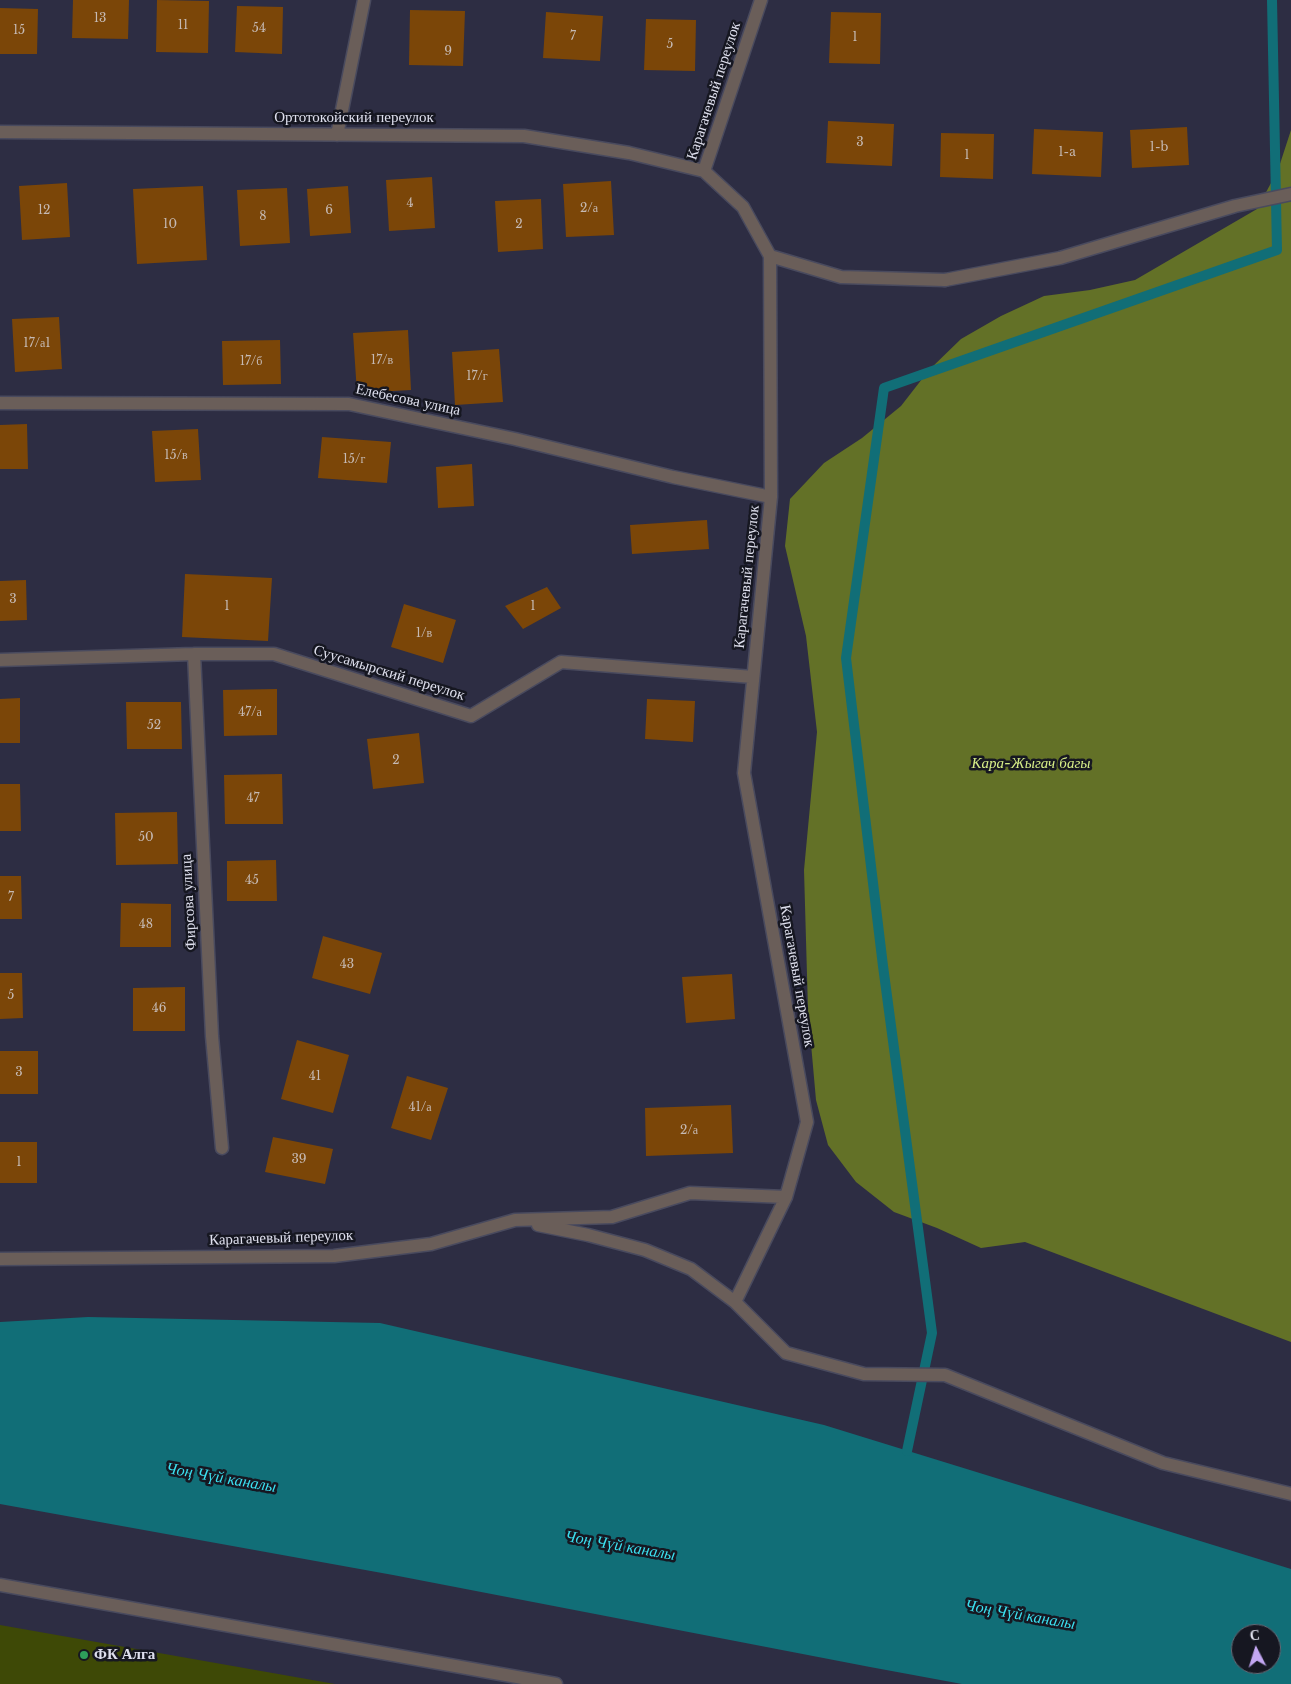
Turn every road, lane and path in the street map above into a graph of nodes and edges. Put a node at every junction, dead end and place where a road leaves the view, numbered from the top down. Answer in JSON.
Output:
{"nodes":[{"id":1,"x":364,"y":0,"type":"edge"},
{"id":2,"x":760,"y":0,"type":"edge"},
{"id":3,"x":0,"y":132,"type":"edge"},
{"id":4,"x":337,"y":135,"type":"junction"},
{"id":5,"x":704,"y":171,"type":"junction"},
{"id":6,"x":1291,"y":194,"type":"edge"},
{"id":7,"x":770,"y":256,"type":"junction"},
{"id":8,"x":0,"y":403,"type":"edge"},
{"id":9,"x":771,"y":496,"type":"junction"},
{"id":10,"x":194,"y":654,"type":"junction"},
{"id":11,"x":0,"y":660,"type":"edge"},
{"id":12,"x":753,"y":677,"type":"junction"},
{"id":13,"x":222,"y":1148,"type":"dead end"},
{"id":14,"x":786,"y":1197,"type":"junction"},
{"id":15,"x":515,"y":1220,"type":"junction"},
{"id":16,"x":0,"y":1259,"type":"edge"},
{"id":17,"x":735,"y":1302,"type":"junction"},
{"id":18,"x":1291,"y":1494,"type":"edge"},
{"id":19,"x":0,"y":1585,"type":"edge"},
{"id":20,"x":556,"y":1684,"type":"edge"}],
"edges":[{"from":1,"to":4,"type":"street"},
{"from":2,"to":5,"type":"street","name":"Карагачевый переулок"},
{"from":3,"to":4,"type":"street","name":"Ортотокойский переулок"},
{"from":4,"to":5,"type":"street","name":"Ортотокойский переулок"},
{"from":5,"to":7,"type":"street","name":"Карагачевый переулок"},
{"from":6,"to":7,"type":"street"},
{"from":7,"to":9,"type":"street","name":"Карагачевый переулок"},
{"from":8,"to":9,"type":"street","name":"Елебесова улица"},
{"from":9,"to":12,"type":"street","name":"Карагачевый переулок"},
{"from":10,"to":11,"type":"street","name":"Суусамырский переулок"},
{"from":10,"to":12,"type":"street","name":"Суусамырский переулок"},
{"from":10,"to":13,"type":"street","name":"Фирсова улица"},
{"from":12,"to":14,"type":"street","name":"Карагачевый переулок"},
{"from":14,"to":15,"type":"street","name":"Карагачевый переулок"},
{"from":14,"to":17,"type":"street"},
{"from":15,"to":16,"type":"street","name":"Карагачевый переулок"},
{"from":15,"to":17,"type":"street"},
{"from":17,"to":18,"type":"street"},
{"from":19,"to":20,"type":"street"}]}
